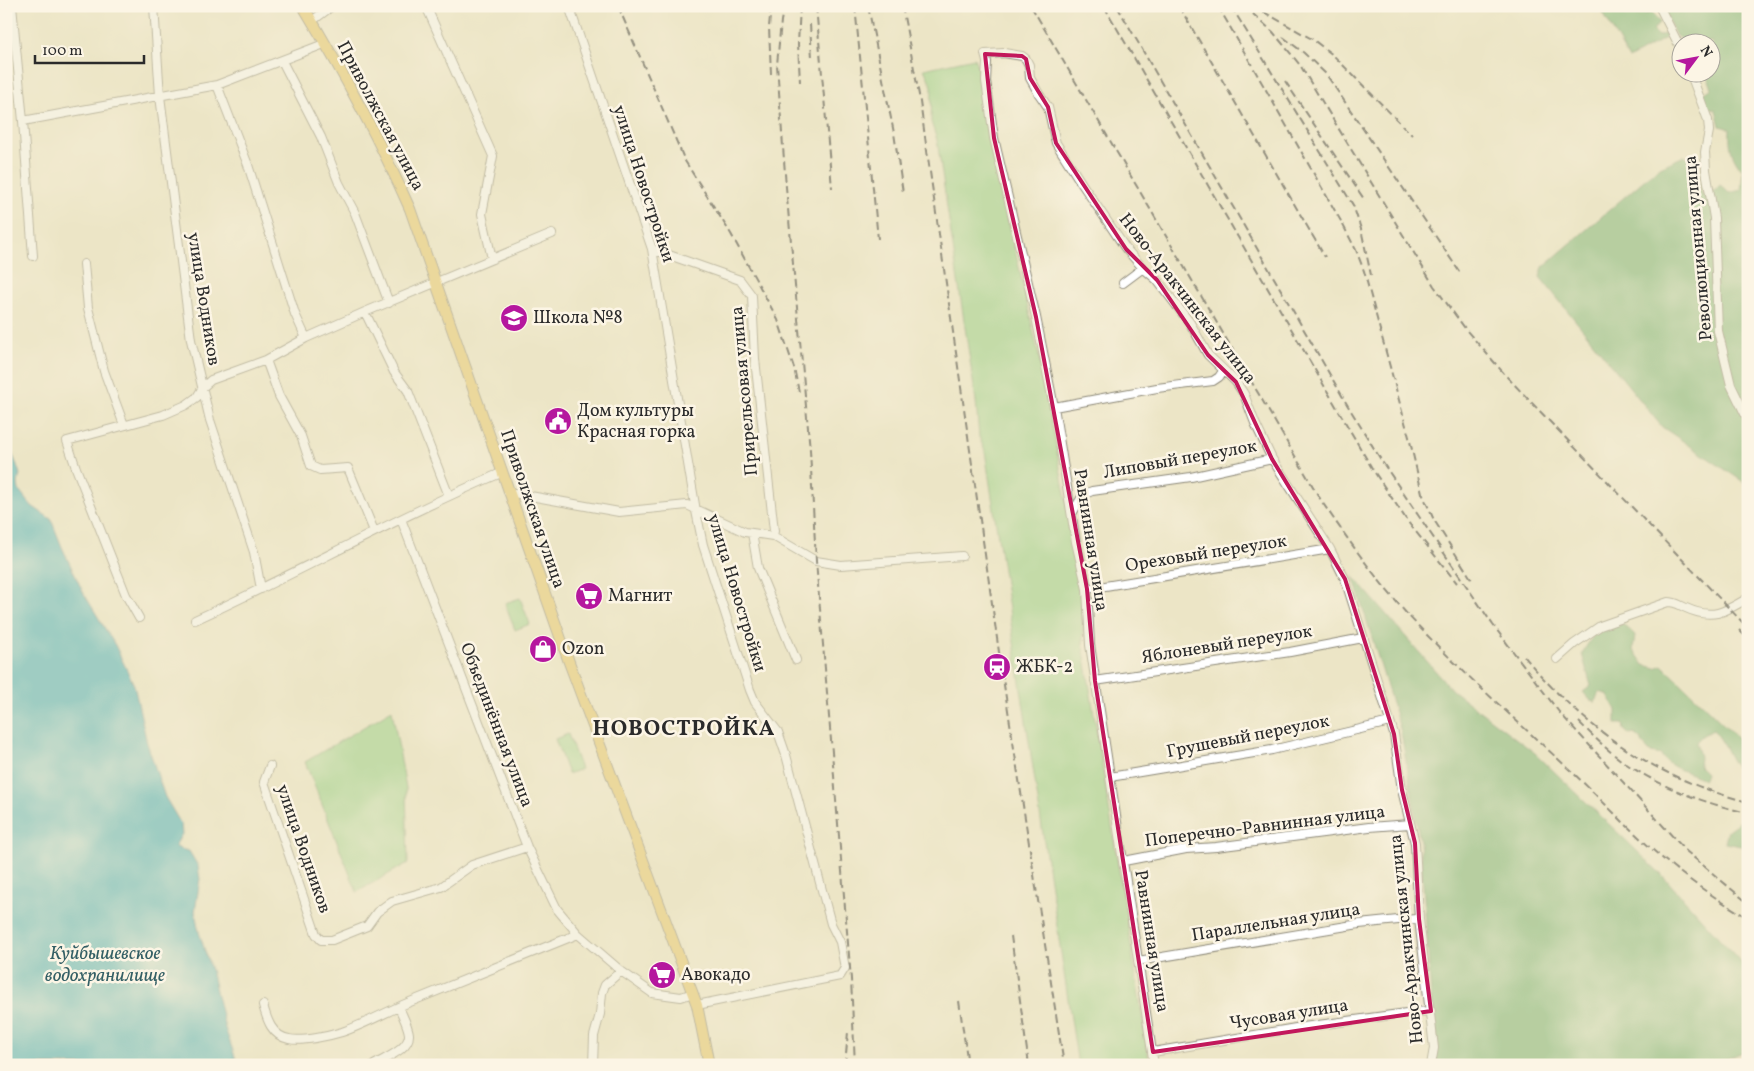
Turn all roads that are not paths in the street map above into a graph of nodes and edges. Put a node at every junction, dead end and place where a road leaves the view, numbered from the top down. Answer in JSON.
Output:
{"nodes":[{"id":1,"x":12,"y":6,"type":"edge"},
{"id":2,"x":154,"y":6,"type":"edge"},
{"id":3,"x":303,"y":6,"type":"edge"},
{"id":4,"x":332,"y":6,"type":"edge"},
{"id":5,"x":426,"y":6,"type":"edge"},
{"id":6,"x":569,"y":6,"type":"edge"},
{"id":7,"x":1659,"y":6,"type":"edge"},
{"id":8,"x":312,"y":21,"type":"junction"},
{"id":9,"x":1672,"y":32,"type":"edge"},
{"id":10,"x":324,"y":44,"type":"junction"},
{"id":11,"x":986,"y":54,"type":"joint"},
{"id":12,"x":282,"y":61,"type":"junction"},
{"id":13,"x":1694,"y":82,"type":"edge"},
{"id":14,"x":217,"y":85,"type":"junction"},
{"id":15,"x":160,"y":96,"type":"junction"},
{"id":16,"x":23,"y":122,"type":"junction"},
{"id":17,"x":552,"y":234,"type":"dead end"},
{"id":18,"x":652,"y":249,"type":"junction"},
{"id":19,"x":33,"y":256,"type":"dead end"},
{"id":20,"x":492,"y":259,"type":"junction"},
{"id":21,"x":84,"y":264,"type":"dead end"},
{"id":22,"x":1143,"y":268,"type":"junction"},
{"id":23,"x":437,"y":282,"type":"junction"},
{"id":24,"x":1123,"y":283,"type":"dead end"},
{"id":25,"x":389,"y":303,"type":"junction"},
{"id":26,"x":365,"y":312,"type":"junction"},
{"id":27,"x":306,"y":338,"type":"junction"},
{"id":28,"x":266,"y":360,"type":"junction"},
{"id":29,"x":1223,"y":371,"type":"junction"},
{"id":30,"x":203,"y":387,"type":"junction"},
{"id":31,"x":1054,"y":407,"type":"junction"},
{"id":32,"x":1748,"y":420,"type":"edge"},
{"id":33,"x":124,"y":425,"type":"junction"},
{"id":34,"x":1272,"y":459,"type":"junction"},
{"id":35,"x":501,"y":472,"type":"junction"},
{"id":36,"x":508,"y":492,"type":"junction"},
{"id":37,"x":449,"y":496,"type":"junction"},
{"id":38,"x":696,"y":510,"type":"junction"},
{"id":39,"x":1072,"y":512,"type":"junction"},
{"id":40,"x":401,"y":519,"type":"junction"},
{"id":41,"x":374,"y":531,"type":"junction"},
{"id":42,"x":752,"y":533,"type":"junction"},
{"id":43,"x":773,"y":536,"type":"junction"},
{"id":44,"x":1330,"y":549,"type":"junction"},
{"id":45,"x":962,"y":556,"type":"dead end"},
{"id":46,"x":261,"y":589,"type":"junction"},
{"id":47,"x":1087,"y":589,"type":"junction"},
{"id":48,"x":1748,"y":598,"type":"edge"},
{"id":49,"x":138,"y":618,"type":"dead end"},
{"id":50,"x":195,"y":620,"type":"dead end"},
{"id":51,"x":1363,"y":638,"type":"junction"},
{"id":52,"x":1557,"y":659,"type":"dead end"},
{"id":53,"x":796,"y":660,"type":"dead end"},
{"id":54,"x":1095,"y":681,"type":"junction"},
{"id":55,"x":1390,"y":722,"type":"junction"},
{"id":56,"x":270,"y":766,"type":"dead end"},
{"id":57,"x":1110,"y":778,"type":"junction"},
{"id":58,"x":1410,"y":824,"type":"junction"},
{"id":59,"x":526,"y":847,"type":"junction"},
{"id":60,"x":1124,"y":862,"type":"junction"},
{"id":61,"x":1419,"y":919,"type":"junction"},
{"id":62,"x":578,"y":934,"type":"junction"},
{"id":63,"x":1138,"y":961,"type":"junction"},
{"id":64,"x":621,"y":970,"type":"junction"},
{"id":65,"x":693,"y":993,"type":"junction"},
{"id":66,"x":263,"y":1005,"type":"dead end"},
{"id":67,"x":697,"y":1005,"type":"junction"},
{"id":68,"x":399,"y":1007,"type":"junction"},
{"id":69,"x":1431,"y":1011,"type":"junction"},
{"id":70,"x":1152,"y":1052,"type":"junction"},
{"id":71,"x":374,"y":1065,"type":"edge"},
{"id":72,"x":593,"y":1065,"type":"edge"},
{"id":73,"x":709,"y":1065,"type":"edge"},
{"id":74,"x":1154,"y":1065,"type":"edge"},
{"id":75,"x":1431,"y":1065,"type":"edge"}],
"edges":[{"from":1,"to":16,"type":"street"},
{"from":2,"to":15,"type":"street","name":"улица Водников"},
{"from":3,"to":8,"type":"main road","name":"Приволжская улица"},
{"from":4,"to":8,"type":"street"},
{"from":5,"to":20,"type":"street"},
{"from":6,"to":18,"type":"street","name":"улица Новостройки"},
{"from":7,"to":9,"type":"street"},
{"from":8,"to":10,"type":"main road","name":"Приволжская улица"},
{"from":10,"to":12,"type":"street"},
{"from":10,"to":23,"type":"main road","name":"Приволжская улица"},
{"from":11,"to":22,"type":"street","name":"Ново-Аракчинская улица"},
{"from":11,"to":31,"type":"street","name":"Равнинная улица"},
{"from":12,"to":14,"type":"street"},
{"from":12,"to":25,"type":"street"},
{"from":13,"to":32,"type":"street","name":"Революционная улица"},
{"from":14,"to":15,"type":"street"},
{"from":14,"to":27,"type":"street"},
{"from":15,"to":16,"type":"street"},
{"from":15,"to":30,"type":"street","name":"улица Водников"},
{"from":16,"to":19,"type":"street"},
{"from":17,"to":20,"type":"street"},
{"from":18,"to":38,"type":"street","name":"улица Новостройки"},
{"from":18,"to":43,"type":"street","name":"Прирельсовая улица"},
{"from":20,"to":23,"type":"street"},
{"from":21,"to":33,"type":"street"},
{"from":22,"to":24,"type":"street"},
{"from":22,"to":29,"type":"street","name":"Ново-Аракчинская улица"},
{"from":23,"to":25,"type":"street"},
{"from":23,"to":35,"type":"main road","name":"Приволжская улица"},
{"from":25,"to":26,"type":"street"},
{"from":26,"to":27,"type":"street"},
{"from":26,"to":37,"type":"street"},
{"from":27,"to":28,"type":"street"},
{"from":28,"to":30,"type":"street"},
{"from":28,"to":41,"type":"street"},
{"from":29,"to":31,"type":"street"},
{"from":29,"to":34,"type":"street","name":"Ново-Аракчинская улица"},
{"from":30,"to":33,"type":"street"},
{"from":30,"to":46,"type":"street","name":"улица Водников"},
{"from":31,"to":39,"type":"street","name":"Равнинная улица"},
{"from":33,"to":49,"type":"street"},
{"from":34,"to":39,"type":"street","name":"Липовый переулок"},
{"from":34,"to":44,"type":"street","name":"Ново-Аракчинская улица"},
{"from":35,"to":36,"type":"main road","name":"Приволжская улица"},
{"from":35,"to":37,"type":"street"},
{"from":36,"to":38,"type":"street"},
{"from":36,"to":65,"type":"main road","name":"Приволжская улица"},
{"from":37,"to":40,"type":"street"},
{"from":38,"to":42,"type":"street"},
{"from":38,"to":67,"type":"street","name":"улица Новостройки"},
{"from":39,"to":47,"type":"street","name":"Равнинная улица"},
{"from":40,"to":41,"type":"street"},
{"from":40,"to":59,"type":"street","name":"Объединённая улица"},
{"from":41,"to":46,"type":"street"},
{"from":42,"to":43,"type":"street"},
{"from":42,"to":53,"type":"street"},
{"from":43,"to":45,"type":"street"},
{"from":44,"to":47,"type":"street","name":"Ореховый переулок"},
{"from":44,"to":51,"type":"street","name":"Ново-Аракчинская улица"},
{"from":46,"to":50,"type":"street"},
{"from":47,"to":54,"type":"street","name":"Равнинная улица"},
{"from":48,"to":52,"type":"street"},
{"from":51,"to":54,"type":"street","name":"Яблоневый переулок"},
{"from":51,"to":55,"type":"street","name":"Ново-Аракчинская улица"},
{"from":54,"to":57,"type":"street","name":"Равнинная улица"},
{"from":55,"to":57,"type":"street","name":"Грушевый переулок"},
{"from":55,"to":58,"type":"street","name":"Ново-Аракчинская улица"},
{"from":56,"to":59,"type":"street","name":"улица Водников"},
{"from":57,"to":60,"type":"street","name":"Равнинная улица"},
{"from":58,"to":60,"type":"street","name":"Поперечно-Равнинная улица"},
{"from":58,"to":61,"type":"street","name":"Ново-Аракчинская улица"},
{"from":59,"to":62,"type":"street","name":"Объединённая улица"},
{"from":60,"to":63,"type":"street","name":"Равнинная улица"},
{"from":61,"to":63,"type":"street","name":"Параллельная улица"},
{"from":61,"to":69,"type":"street","name":"Ново-Аракчинская улица"},
{"from":62,"to":64,"type":"street","name":"Объединённая улица"},
{"from":62,"to":68,"type":"street"},
{"from":63,"to":70,"type":"street","name":"Равнинная улица"},
{"from":64,"to":65,"type":"street","name":"Объединённая улица"},
{"from":64,"to":72,"type":"street"},
{"from":65,"to":67,"type":"main road","name":"Приволжская улица"},
{"from":66,"to":68,"type":"street"},
{"from":67,"to":73,"type":"main road","name":"Приволжская улица"},
{"from":68,"to":71,"type":"street"},
{"from":69,"to":70,"type":"street","name":"Чусовая улица"},
{"from":69,"to":75,"type":"street","name":"Ново-Аракчинская улица"},
{"from":70,"to":74,"type":"street","name":"Равнинная улица"}]}
